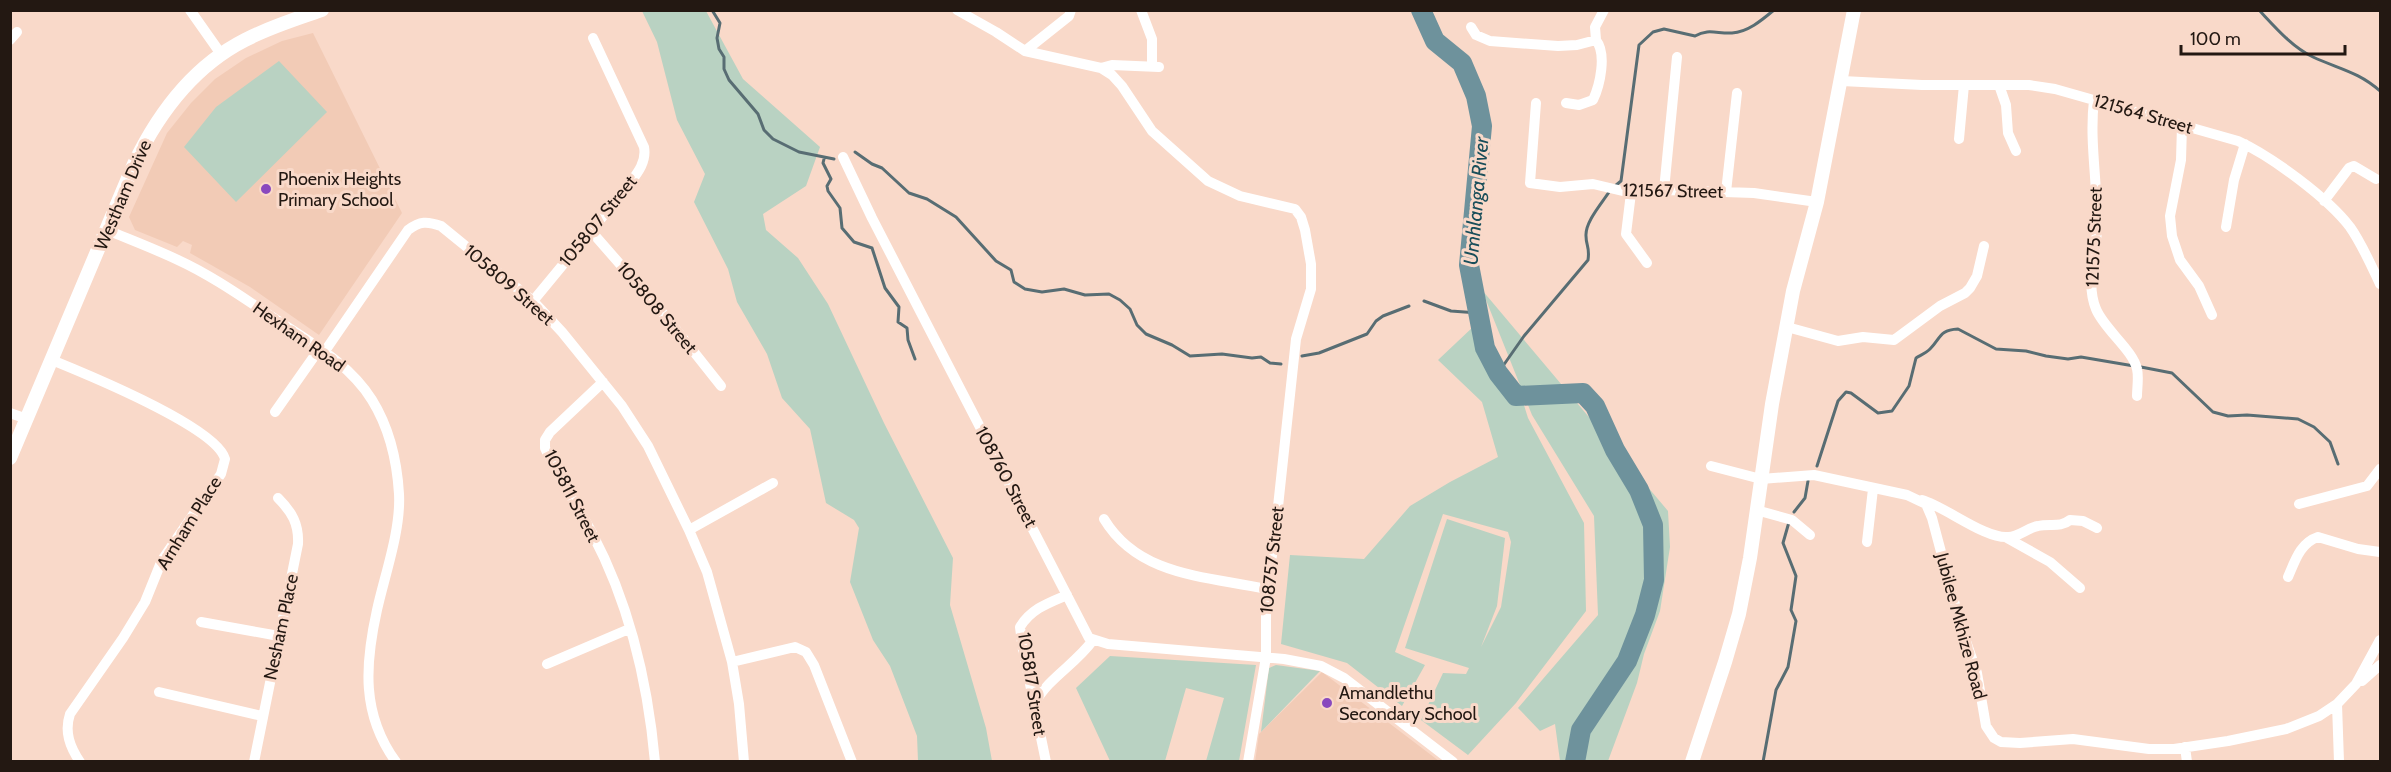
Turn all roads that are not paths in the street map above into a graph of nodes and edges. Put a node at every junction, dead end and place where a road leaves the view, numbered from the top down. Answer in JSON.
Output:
{"nodes":[{"id":1,"x":190,"y":10,"type":"edge"},
{"id":2,"x":322,"y":10,"type":"edge"},
{"id":3,"x":957,"y":10,"type":"edge"},
{"id":4,"x":1071,"y":10,"type":"edge"},
{"id":5,"x":1141,"y":10,"type":"edge"},
{"id":6,"x":1604,"y":10,"type":"edge"},
{"id":7,"x":1854,"y":10,"type":"edge"},
{"id":8,"x":1471,"y":27,"type":"dead end"},
{"id":9,"x":593,"y":38,"type":"dead end"},
{"id":10,"x":1596,"y":40,"type":"junction"},
{"id":11,"x":1025,"y":51,"type":"junction"},
{"id":12,"x":221,"y":54,"type":"junction"},
{"id":13,"x":1677,"y":57,"type":"dead end"},
{"id":14,"x":1101,"y":68,"type":"junction"},
{"id":15,"x":1842,"y":81,"type":"junction"},
{"id":16,"x":1964,"y":85,"type":"junction"},
{"id":17,"x":1999,"y":85,"type":"junction"},
{"id":18,"x":1737,"y":93,"type":"dead end"},
{"id":19,"x":2094,"y":100,"type":"junction"},
{"id":20,"x":1536,"y":103,"type":"dead end"},
{"id":21,"x":1566,"y":103,"type":"dead end"},
{"id":22,"x":2182,"y":126,"type":"junction"},
{"id":23,"x":1959,"y":139,"type":"dead end"},
{"id":24,"x":2245,"y":144,"type":"junction"},
{"id":25,"x":2016,"y":151,"type":"dead end"},
{"id":26,"x":843,"y":157,"type":"dead end"},
{"id":27,"x":2376,"y":179,"type":"dead end"},
{"id":28,"x":1664,"y":190,"type":"junction"},
{"id":29,"x":1726,"y":192,"type":"junction"},
{"id":30,"x":1631,"y":194,"type":"junction"},
{"id":31,"x":2324,"y":201,"type":"junction"},
{"id":32,"x":1817,"y":202,"type":"junction"},
{"id":33,"x":2226,"y":227,"type":"dead end"},
{"id":34,"x":107,"y":230,"type":"junction"},
{"id":35,"x":591,"y":231,"type":"junction"},
{"id":36,"x":1984,"y":246,"type":"dead end"},
{"id":37,"x":1647,"y":263,"type":"dead end"},
{"id":38,"x":2380,"y":284,"type":"edge"},
{"id":39,"x":533,"y":301,"type":"junction"},
{"id":40,"x":2212,"y":315,"type":"dead end"},
{"id":41,"x":1787,"y":327,"type":"junction"},
{"id":42,"x":322,"y":350,"type":"junction"},
{"id":43,"x":52,"y":360,"type":"junction"},
{"id":44,"x":603,"y":382,"type":"junction"},
{"id":45,"x":721,"y":386,"type":"dead end"},
{"id":46,"x":2137,"y":396,"type":"dead end"},
{"id":47,"x":275,"y":412,"type":"dead end"},
{"id":48,"x":10,"y":413,"type":"edge"},
{"id":49,"x":27,"y":419,"type":"junction"},
{"id":50,"x":10,"y":458,"type":"edge"},
{"id":51,"x":1711,"y":466,"type":"dead end"},
{"id":52,"x":2380,"y":469,"type":"edge"},
{"id":53,"x":1761,"y":479,"type":"junction"},
{"id":54,"x":773,"y":483,"type":"dead end"},
{"id":55,"x":1873,"y":489,"type":"junction"},
{"id":56,"x":278,"y":498,"type":"dead end"},
{"id":57,"x":1916,"y":498,"type":"junction"},
{"id":58,"x":2299,"y":504,"type":"dead end"},
{"id":59,"x":1756,"y":510,"type":"junction"},
{"id":60,"x":1104,"y":519,"type":"dead end"},
{"id":61,"x":2097,"y":528,"type":"dead end"},
{"id":62,"x":689,"y":530,"type":"junction"},
{"id":63,"x":1810,"y":535,"type":"dead end"},
{"id":64,"x":2007,"y":538,"type":"junction"},
{"id":65,"x":1867,"y":542,"type":"dead end"},
{"id":66,"x":2380,"y":552,"type":"edge"},
{"id":67,"x":2288,"y":577,"type":"dead end"},
{"id":68,"x":2080,"y":588,"type":"dead end"},
{"id":69,"x":1266,"y":589,"type":"junction"},
{"id":70,"x":1067,"y":596,"type":"junction"},
{"id":71,"x":201,"y":622,"type":"dead end"},
{"id":72,"x":629,"y":628,"type":"junction"},
{"id":73,"x":279,"y":636,"type":"junction"},
{"id":74,"x":1093,"y":640,"type":"junction"},
{"id":75,"x":2380,"y":640,"type":"edge"},
{"id":76,"x":1266,"y":657,"type":"junction"},
{"id":77,"x":732,"y":662,"type":"junction"},
{"id":78,"x":548,"y":664,"type":"dead end"},
{"id":79,"x":2380,"y":665,"type":"edge"},
{"id":80,"x":2356,"y":684,"type":"junction"},
{"id":81,"x":159,"y":692,"type":"dead end"},
{"id":82,"x":1035,"y":703,"type":"junction"},
{"id":83,"x":2337,"y":704,"type":"junction"},
{"id":84,"x":262,"y":716,"type":"junction"},
{"id":85,"x":2185,"y":747,"type":"junction"},
{"id":86,"x":80,"y":762,"type":"edge"},
{"id":87,"x":254,"y":762,"type":"edge"},
{"id":88,"x":396,"y":762,"type":"edge"},
{"id":89,"x":655,"y":762,"type":"edge"},
{"id":90,"x":744,"y":762,"type":"edge"},
{"id":91,"x":852,"y":762,"type":"edge"},
{"id":92,"x":1046,"y":762,"type":"edge"},
{"id":93,"x":1248,"y":762,"type":"edge"},
{"id":94,"x":1453,"y":762,"type":"edge"},
{"id":95,"x":1692,"y":762,"type":"edge"},
{"id":96,"x":2187,"y":762,"type":"edge"},
{"id":97,"x":2339,"y":762,"type":"edge"}],
"edges":[{"from":1,"to":12,"type":"street"},
{"from":2,"to":12,"type":"street","name":"Westham Drive"},
{"from":3,"to":11,"type":"street"},
{"from":4,"to":11,"type":"street"},
{"from":5,"to":14,"type":"street"},
{"from":6,"to":10,"type":"street"},
{"from":7,"to":15,"type":"street"},
{"from":8,"to":10,"type":"street"},
{"from":9,"to":35,"type":"street","name":"105807 Street"},
{"from":10,"to":21,"type":"street"},
{"from":11,"to":14,"type":"street"},
{"from":12,"to":34,"type":"street","name":"Westham Drive"},
{"from":13,"to":28,"type":"street"},
{"from":14,"to":69,"type":"street","name":"108757 Street"},
{"from":15,"to":16,"type":"street","name":"121564 Street"},
{"from":15,"to":32,"type":"street"},
{"from":16,"to":17,"type":"street","name":"121564 Street"},
{"from":16,"to":23,"type":"street"},
{"from":17,"to":19,"type":"street","name":"121564 Street"},
{"from":17,"to":25,"type":"street"},
{"from":18,"to":29,"type":"street"},
{"from":19,"to":22,"type":"street","name":"121564 Street"},
{"from":19,"to":46,"type":"street","name":"121575 Street"},
{"from":20,"to":30,"type":"street","name":"121567 Street"},
{"from":22,"to":24,"type":"street","name":"121564 Street"},
{"from":22,"to":40,"type":"street"},
{"from":24,"to":31,"type":"street","name":"121564 Street"},
{"from":24,"to":33,"type":"street"},
{"from":26,"to":70,"type":"street","name":"108760 Street"},
{"from":27,"to":31,"type":"street"},
{"from":28,"to":29,"type":"street","name":"121567 Street"},
{"from":28,"to":30,"type":"street","name":"121567 Street"},
{"from":29,"to":32,"type":"street","name":"121567 Street"},
{"from":30,"to":37,"type":"street"},
{"from":31,"to":38,"type":"street","name":"121564 Street"},
{"from":32,"to":41,"type":"street"},
{"from":34,"to":42,"type":"street","name":"Hexham Road"},
{"from":34,"to":43,"type":"street","name":"Westham Drive"},
{"from":35,"to":39,"type":"street","name":"105807 Street"},
{"from":35,"to":45,"type":"street","name":"105808 Street"},
{"from":36,"to":41,"type":"street"},
{"from":39,"to":42,"type":"street","name":"105809 Street"},
{"from":39,"to":44,"type":"street","name":"105809 Street"},
{"from":41,"to":53,"type":"street"},
{"from":42,"to":47,"type":"street","name":"105809 Street"},
{"from":42,"to":88,"type":"street","name":"Hexham Road"},
{"from":43,"to":49,"type":"street","name":"Westham Drive"},
{"from":43,"to":86,"type":"street","name":"Arnham Place"},
{"from":44,"to":62,"type":"street","name":"105809 Street"},
{"from":44,"to":72,"type":"street","name":"105811 Street"},
{"from":48,"to":49,"type":"street"},
{"from":49,"to":50,"type":"street","name":"Westham Drive"},
{"from":51,"to":53,"type":"street"},
{"from":52,"to":58,"type":"street"},
{"from":53,"to":55,"type":"street"},
{"from":53,"to":59,"type":"street"},
{"from":54,"to":62,"type":"street"},
{"from":55,"to":57,"type":"street"},
{"from":55,"to":65,"type":"street"},
{"from":56,"to":73,"type":"street","name":"Nesham Place"},
{"from":57,"to":64,"type":"street"},
{"from":57,"to":85,"type":"street","name":"Jubilee Mkhize Road"},
{"from":59,"to":63,"type":"street"},
{"from":59,"to":95,"type":"street"},
{"from":60,"to":69,"type":"street"},
{"from":61,"to":64,"type":"street"},
{"from":62,"to":77,"type":"street","name":"105809 Street"},
{"from":64,"to":68,"type":"street"},
{"from":66,"to":67,"type":"street"},
{"from":69,"to":76,"type":"street","name":"108757 Street"},
{"from":70,"to":74,"type":"street","name":"108760 Street"},
{"from":70,"to":82,"type":"street","name":"105817 Street"},
{"from":71,"to":73,"type":"street"},
{"from":72,"to":78,"type":"street"},
{"from":72,"to":89,"type":"street","name":"105811 Street"},
{"from":73,"to":84,"type":"street","name":"Nesham Place"},
{"from":74,"to":76,"type":"street"},
{"from":74,"to":82,"type":"street"},
{"from":75,"to":80,"type":"street","name":"Jubilee Mkhize Road"},
{"from":76,"to":93,"type":"street","name":"108757 Street"},
{"from":76,"to":94,"type":"street"},
{"from":77,"to":90,"type":"street","name":"105809 Street"},
{"from":77,"to":91,"type":"street"},
{"from":79,"to":80,"type":"street"},
{"from":80,"to":83,"type":"street","name":"Jubilee Mkhize Road"},
{"from":81,"to":84,"type":"street"},
{"from":82,"to":92,"type":"street","name":"105817 Street"},
{"from":83,"to":85,"type":"street","name":"Jubilee Mkhize Road"},
{"from":83,"to":97,"type":"street"},
{"from":84,"to":87,"type":"street","name":"Nesham Place"},
{"from":85,"to":96,"type":"street"}]}
